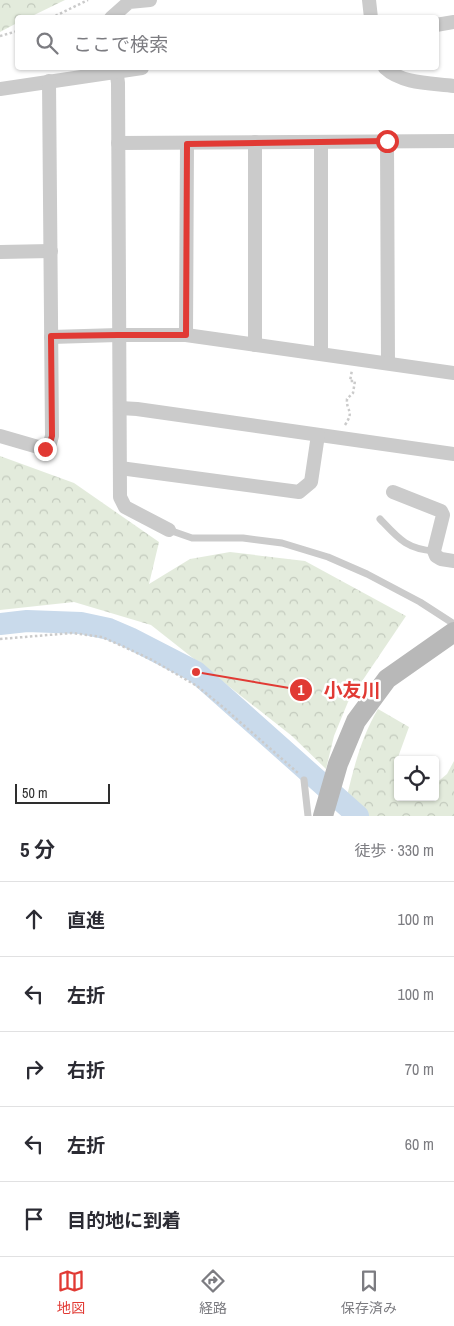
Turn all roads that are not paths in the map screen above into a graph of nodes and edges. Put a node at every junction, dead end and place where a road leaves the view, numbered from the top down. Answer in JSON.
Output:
{"nodes":[{"id":1,"x":150,"y":0,"type":"edge"},
{"id":2,"x":369,"y":0,"type":"edge"},
{"id":3,"x":114,"y":15,"type":"edge"},
{"id":4,"x":371,"y":15,"type":"edge"},
{"id":5,"x":454,"y":22,"type":"edge"},
{"id":6,"x":439,"y":24,"type":"edge"},
{"id":7,"x":110,"y":70,"type":"edge"},
{"id":8,"x":116,"y":70,"type":"edge"},
{"id":9,"x":388,"y":70,"type":"edge"},
{"id":10,"x":49,"y":81,"type":"junction"},
{"id":11,"x":454,"y":86,"type":"edge"},
{"id":12,"x":0,"y":88,"type":"edge"},
{"id":13,"x":387,"y":141,"type":"junction"},
{"id":14,"x":454,"y":141,"type":"edge"},
{"id":15,"x":255,"y":142,"type":"junction"},
{"id":16,"x":321,"y":142,"type":"junction"},
{"id":17,"x":118,"y":143,"type":"junction"},
{"id":18,"x":187,"y":144,"type":"junction"},
{"id":19,"x":454,"y":156,"type":"edge"},
{"id":20,"x":51,"y":250,"type":"junction"},
{"id":21,"x":0,"y":252,"type":"edge"},
{"id":22,"x":118,"y":335,"type":"junction"},
{"id":23,"x":186,"y":335,"type":"junction"},
{"id":24,"x":51,"y":336,"type":"junction"},
{"id":25,"x":255,"y":345,"type":"junction"},
{"id":26,"x":321,"y":354,"type":"junction"},
{"id":27,"x":388,"y":363,"type":"junction"},
{"id":28,"x":454,"y":373,"type":"edge"},
{"id":29,"x":120,"y":408,"type":"junction"},
{"id":30,"x":318,"y":435,"type":"junction"},
{"id":31,"x":0,"y":436,"type":"edge"},
{"id":32,"x":454,"y":454,"type":"edge"},
{"id":33,"x":120,"y":468,"type":"junction"},
{"id":34,"x":393,"y":492,"type":"dead end"},
{"id":35,"x":380,"y":518,"type":"dead end"},
{"id":36,"x":169,"y":530,"type":"joint"},
{"id":37,"x":434,"y":551,"type":"junction"},
{"id":38,"x":454,"y":561,"type":"edge"},
{"id":39,"x":454,"y":624,"type":"edge"},
{"id":40,"x":454,"y":632,"type":"edge"},
{"id":41,"x":304,"y":780,"type":"road end"},
{"id":42,"x":325,"y":810,"type":"edge"},
{"id":43,"x":308,"y":816,"type":"edge"}],
"edges":[{"from":1,"to":3,"type":"street"},
{"from":2,"to":4,"type":"street"},
{"from":5,"to":6,"type":"street"},
{"from":7,"to":10,"type":"street"},
{"from":8,"to":17,"type":"street"},
{"from":9,"to":11,"type":"street"},
{"from":10,"to":12,"type":"street"},
{"from":10,"to":20,"type":"street"},
{"from":13,"to":14,"type":"street"},
{"from":13,"to":16,"type":"street"},
{"from":13,"to":27,"type":"street"},
{"from":14,"to":19,"type":"street"},
{"from":15,"to":16,"type":"street"},
{"from":15,"to":18,"type":"street"},
{"from":15,"to":25,"type":"street"},
{"from":16,"to":26,"type":"street"},
{"from":17,"to":18,"type":"street"},
{"from":17,"to":22,"type":"street"},
{"from":18,"to":23,"type":"street"},
{"from":20,"to":21,"type":"street"},
{"from":20,"to":24,"type":"street"},
{"from":22,"to":23,"type":"street"},
{"from":22,"to":24,"type":"street"},
{"from":22,"to":29,"type":"street"},
{"from":23,"to":25,"type":"street"},
{"from":24,"to":31,"type":"street"},
{"from":25,"to":26,"type":"street"},
{"from":26,"to":27,"type":"street"},
{"from":27,"to":28,"type":"street"},
{"from":29,"to":30,"type":"street"},
{"from":29,"to":33,"type":"street"},
{"from":30,"to":32,"type":"street"},
{"from":30,"to":33,"type":"street"},
{"from":33,"to":36,"type":"street"},
{"from":34,"to":37,"type":"street"},
{"from":35,"to":37,"type":"lane"},
{"from":36,"to":39,"type":"lane"},
{"from":37,"to":38,"type":"street"},
{"from":40,"to":42,"type":"main road"},
{"from":41,"to":43,"type":"lane"}]}
